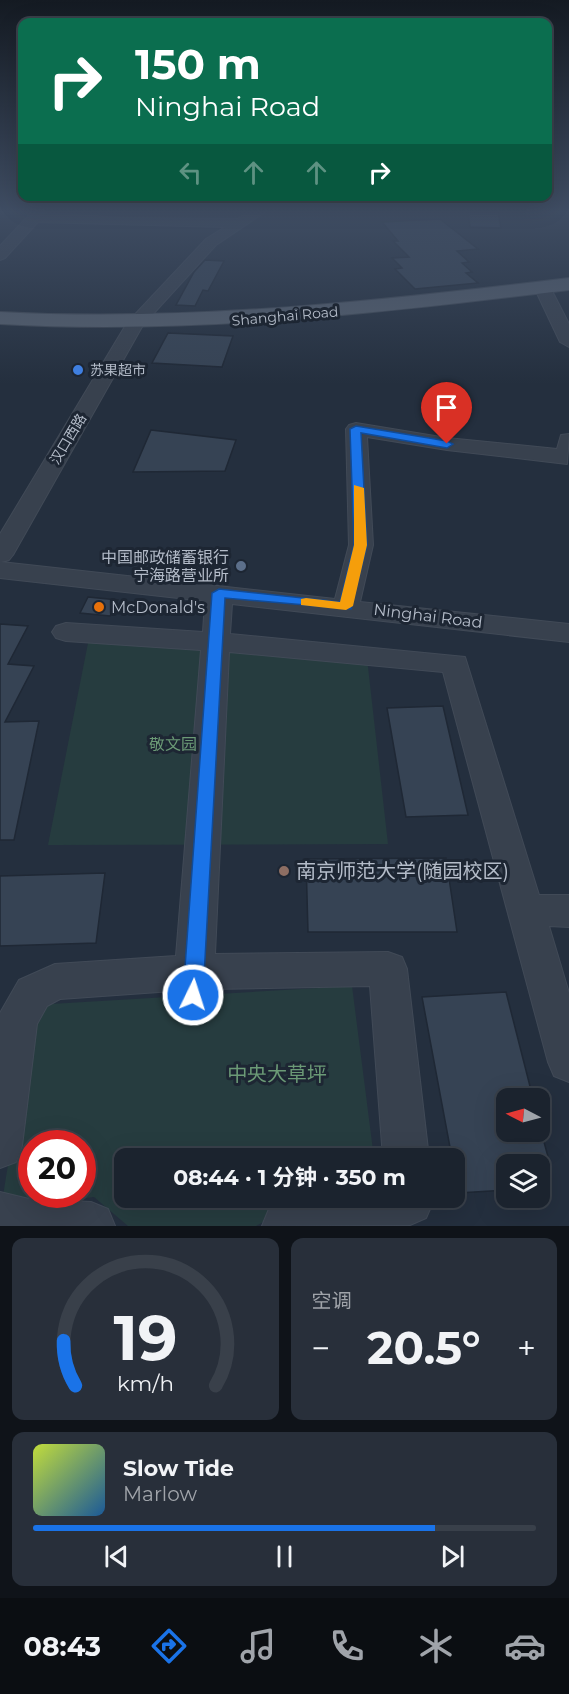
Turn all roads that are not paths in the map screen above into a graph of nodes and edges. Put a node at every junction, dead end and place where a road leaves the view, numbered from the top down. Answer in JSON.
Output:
{"nodes":[{"id":1,"x":186,"y":269,"type":"edge"},
{"id":2,"x":569,"y":284,"type":"edge"},
{"id":3,"x":542,"y":287,"type":"junction"},
{"id":4,"x":0,"y":318,"type":"edge"},
{"id":5,"x":136,"y":323,"type":"junction"},
{"id":6,"x":569,"y":342,"type":"edge"},
{"id":7,"x":568,"y":449,"type":"edge"},
{"id":8,"x":0,"y":555,"type":"edge"},
{"id":9,"x":0,"y":570,"type":"edge"},
{"id":10,"x":219,"y":593,"type":"junction"},
{"id":11,"x":346,"y":606,"type":"junction"},
{"id":12,"x":66,"y":632,"type":"dead end"},
{"id":13,"x":569,"y":633,"type":"edge"},
{"id":14,"x":217,"y":642,"type":"junction"},
{"id":15,"x":525,"y":910,"type":"junction"},
{"id":16,"x":569,"y":911,"type":"edge"},
{"id":17,"x":194,"y":984,"type":"junction"},
{"id":18,"x":569,"y":1062,"type":"edge"},
{"id":19,"x":0,"y":1146,"type":"edge"},
{"id":20,"x":405,"y":1148,"type":"edge"},
{"id":21,"x":320,"y":1208,"type":"edge"},
{"id":22,"x":0,"y":1215,"type":"edge"},
{"id":23,"x":91,"y":1226,"type":"edge"},
{"id":24,"x":286,"y":1226,"type":"edge"}],
"edges":[{"from":1,"to":5,"type":"street","name":"汉口西路"},
{"from":2,"to":3,"type":"main road","name":"Shanghai Road"},
{"from":3,"to":5,"type":"main road","name":"Shanghai Road"},
{"from":3,"to":6,"type":"street"},
{"from":4,"to":5,"type":"main road","name":"Shanghai Road"},
{"from":5,"to":8,"type":"street","name":"汉口西路"},
{"from":7,"to":11,"type":"street"},
{"from":9,"to":10,"type":"street","name":"Ninghai Road"},
{"from":10,"to":11,"type":"street","name":"Ninghai Road"},
{"from":10,"to":14,"type":"street"},
{"from":11,"to":13,"type":"street","name":"Ninghai Road"},
{"from":12,"to":14,"type":"street"},
{"from":14,"to":15,"type":"street"},
{"from":14,"to":17,"type":"street"},
{"from":15,"to":16,"type":"street"},
{"from":15,"to":18,"type":"street"},
{"from":17,"to":19,"type":"street"},
{"from":17,"to":20,"type":"street"},
{"from":21,"to":24,"type":"street"},
{"from":22,"to":23,"type":"street"}]}
